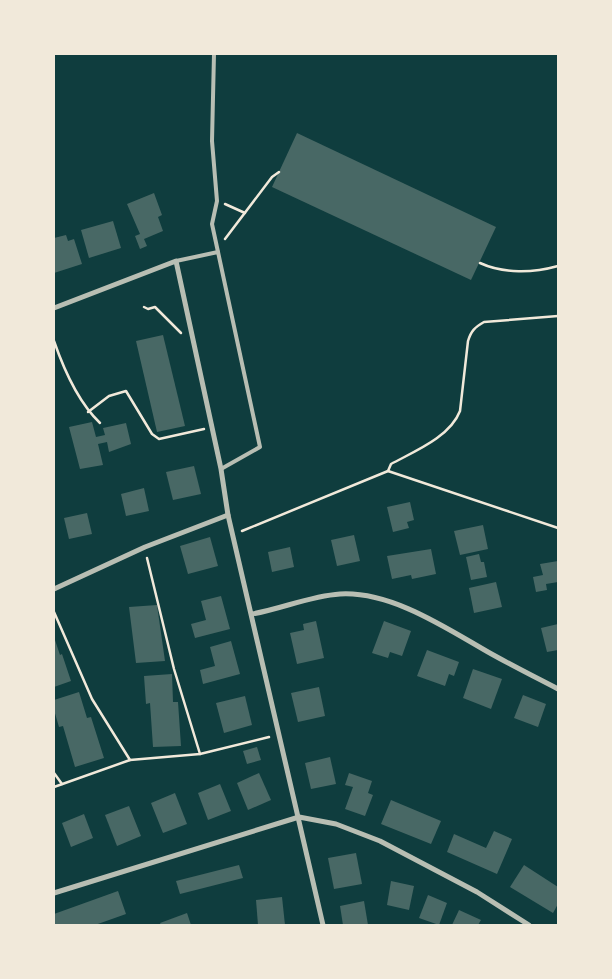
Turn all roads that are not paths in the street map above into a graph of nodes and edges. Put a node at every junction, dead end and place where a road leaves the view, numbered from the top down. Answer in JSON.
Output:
{"nodes":[{"id":1,"x":214,"y":54,"type":"edge"},
{"id":2,"x":218,"y":252,"type":"junction"},
{"id":3,"x":176,"y":261,"type":"junction"},
{"id":4,"x":54,"y":308,"type":"edge"},
{"id":5,"x":221,"y":470,"type":"junction"},
{"id":6,"x":228,"y":515,"type":"junction"},
{"id":7,"x":54,"y":589,"type":"edge"},
{"id":8,"x":252,"y":614,"type":"junction"},
{"id":9,"x":558,"y":689,"type":"edge"},
{"id":10,"x":299,"y":817,"type":"junction"},
{"id":11,"x":54,"y":893,"type":"edge"},
{"id":12,"x":323,"y":925,"type":"edge"},
{"id":13,"x":529,"y":925,"type":"edge"}],
"edges":[{"from":1,"to":2,"type":"lane"},
{"from":2,"to":3,"type":"lane"},
{"from":2,"to":5,"type":"lane"},
{"from":3,"to":4,"type":"street"},
{"from":3,"to":5,"type":"street"},
{"from":5,"to":6,"type":"street"},
{"from":6,"to":7,"type":"street"},
{"from":6,"to":8,"type":"street"},
{"from":8,"to":9,"type":"street"},
{"from":8,"to":10,"type":"street"},
{"from":10,"to":11,"type":"street"},
{"from":10,"to":12,"type":"street"},
{"from":10,"to":13,"type":"street"}]}
